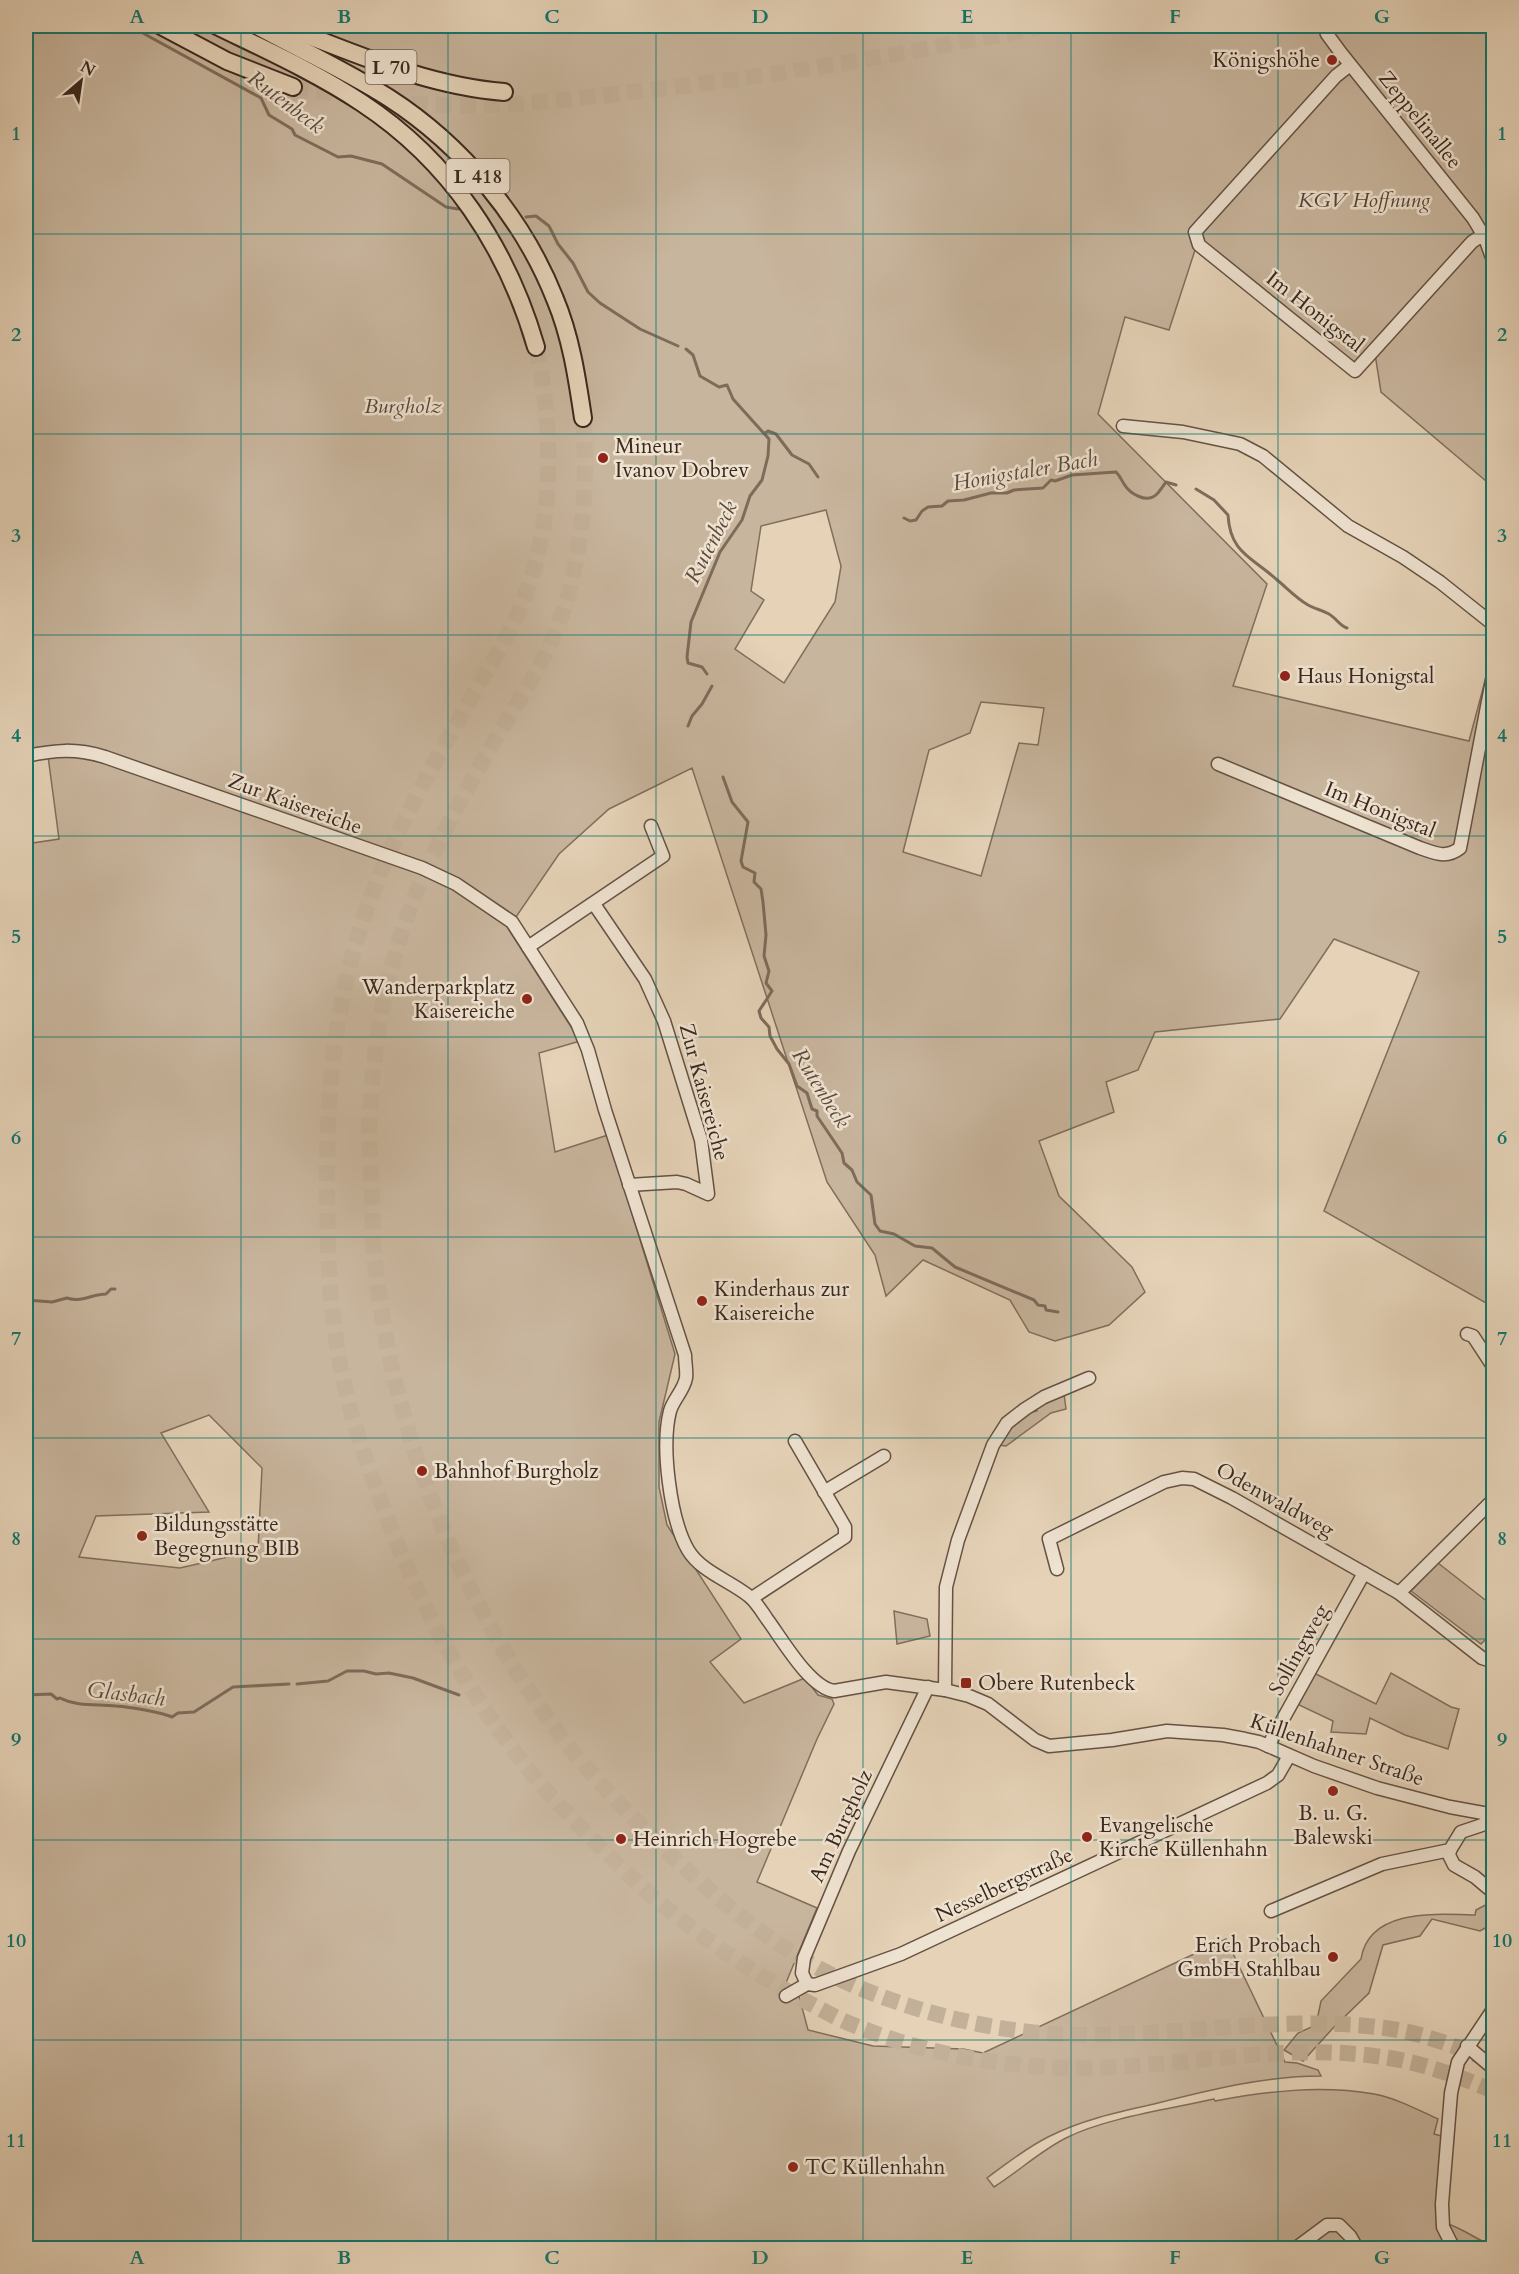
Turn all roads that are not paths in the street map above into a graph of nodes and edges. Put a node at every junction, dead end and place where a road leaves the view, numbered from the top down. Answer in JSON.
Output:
{"nodes":[{"id":1,"x":161,"y":26,"type":"edge"},
{"id":2,"x":217,"y":26,"type":"edge"},
{"id":3,"x":257,"y":26,"type":"edge"},
{"id":4,"x":283,"y":26,"type":"edge"},
{"id":5,"x":1324,"y":26,"type":"edge"},
{"id":6,"x":1350,"y":64,"type":"junction"},
{"id":7,"x":293,"y":87,"type":"tunnel mouth"},
{"id":8,"x":504,"y":92,"type":"dead end"},
{"id":9,"x":1485,"y":238,"type":"junction"},
{"id":10,"x":1494,"y":263,"type":"edge"},
{"id":11,"x":536,"y":347,"type":"tunnel mouth"},
{"id":12,"x":583,"y":418,"type":"tunnel mouth"},
{"id":13,"x":1123,"y":426,"type":"dead end"},
{"id":14,"x":1494,"y":625,"type":"edge"},
{"id":15,"x":1494,"y":670,"type":"edge"},
{"id":16,"x":26,"y":756,"type":"edge"},
{"id":17,"x":1218,"y":764,"type":"dead end"},
{"id":18,"x":651,"y":826,"type":"dead end"},
{"id":19,"x":594,"y":904,"type":"junction"},
{"id":20,"x":528,"y":947,"type":"junction"},
{"id":21,"x":629,"y":1185,"type":"junction"},
{"id":22,"x":1467,"y":1334,"type":"dead end"},
{"id":23,"x":1494,"y":1368,"type":"edge"},
{"id":24,"x":1089,"y":1378,"type":"dead end"},
{"id":25,"x":795,"y":1441,"type":"dead end"},
{"id":26,"x":884,"y":1456,"type":"dead end"},
{"id":27,"x":824,"y":1492,"type":"junction"},
{"id":28,"x":1494,"y":1499,"type":"edge"},
{"id":29,"x":1057,"y":1569,"type":"dead end"},
{"id":30,"x":1364,"y":1573,"type":"junction"},
{"id":31,"x":1399,"y":1593,"type":"junction"},
{"id":32,"x":752,"y":1598,"type":"junction"},
{"id":33,"x":1494,"y":1662,"type":"edge"},
{"id":34,"x":928,"y":1687,"type":"junction"},
{"id":35,"x":825,"y":1690,"type":"joint"},
{"id":36,"x":945,"y":1690,"type":"junction"},
{"id":37,"x":1268,"y":1746,"type":"junction"},
{"id":38,"x":1289,"y":1756,"type":"junction"},
{"id":39,"x":1494,"y":1815,"type":"edge"},
{"id":40,"x":1450,"y":1850,"type":"junction"},
{"id":41,"x":1494,"y":1893,"type":"edge"},
{"id":42,"x":1271,"y":1911,"type":"dead end"},
{"id":43,"x":807,"y":1984,"type":"junction"},
{"id":44,"x":786,"y":1996,"type":"dead end"},
{"id":45,"x":1494,"y":2008,"type":"edge"},
{"id":46,"x":1467,"y":2046,"type":"junction"},
{"id":47,"x":1494,"y":2069,"type":"edge"},
{"id":48,"x":1296,"y":2248,"type":"edge"},
{"id":49,"x":1357,"y":2248,"type":"edge"},
{"id":50,"x":1458,"y":2248,"type":"edge"}],
"edges":[{"from":1,"to":7,"type":"highway"},
{"from":2,"to":11,"type":"highway","number":"L 418"},
{"from":3,"to":12,"type":"highway","number":"L 418"},
{"from":4,"to":8,"type":"highway","number":"L 70"},
{"from":5,"to":6,"type":"street","name":"Zeppelinallee"},
{"from":6,"to":9,"type":"street","name":"Zeppelinallee"},
{"from":6,"to":9,"type":"street","name":"Im Honigstal"},
{"from":9,"to":10,"type":"street","name":"Zeppelinallee"},
{"from":13,"to":14,"type":"street"},
{"from":15,"to":17,"type":"street","name":"Im Honigstal"},
{"from":16,"to":20,"type":"street","name":"Zur Kaisereiche"},
{"from":18,"to":19,"type":"street"},
{"from":19,"to":20,"type":"street"},
{"from":19,"to":21,"type":"street","name":"Zur Kaisereiche"},
{"from":20,"to":21,"type":"street","name":"Zur Kaisereiche"},
{"from":21,"to":32,"type":"street","name":"Zur Kaisereiche"},
{"from":22,"to":23,"type":"street"},
{"from":24,"to":36,"type":"street"},
{"from":25,"to":27,"type":"street"},
{"from":26,"to":27,"type":"street"},
{"from":27,"to":32,"type":"street"},
{"from":28,"to":31,"type":"street"},
{"from":29,"to":30,"type":"street","name":"Odenwaldweg"},
{"from":30,"to":31,"type":"street","name":"Odenwaldweg"},
{"from":30,"to":37,"type":"street","name":"Sollingweg"},
{"from":31,"to":33,"type":"street","name":"Odenwaldweg"},
{"from":32,"to":35,"type":"street","name":"Zur Kaisereiche"},
{"from":34,"to":35,"type":"street","name":"Küllenhahner Straße"},
{"from":34,"to":36,"type":"street","name":"Küllenhahner Straße"},
{"from":34,"to":43,"type":"street","name":"Am Burgholz"},
{"from":36,"to":37,"type":"street","name":"Küllenhahner Straße"},
{"from":37,"to":38,"type":"street","name":"Küllenhahner Straße"},
{"from":38,"to":39,"type":"street","name":"Küllenhahner Straße"},
{"from":38,"to":43,"type":"street","name":"Nesselbergstraße"},
{"from":39,"to":40,"type":"street"},
{"from":40,"to":41,"type":"street"},
{"from":40,"to":42,"type":"street"},
{"from":43,"to":44,"type":"street","name":"Nesselbergstraße"},
{"from":45,"to":46,"type":"street"},
{"from":46,"to":47,"type":"street"},
{"from":46,"to":50,"type":"street"},
{"from":48,"to":49,"type":"street"}]}
